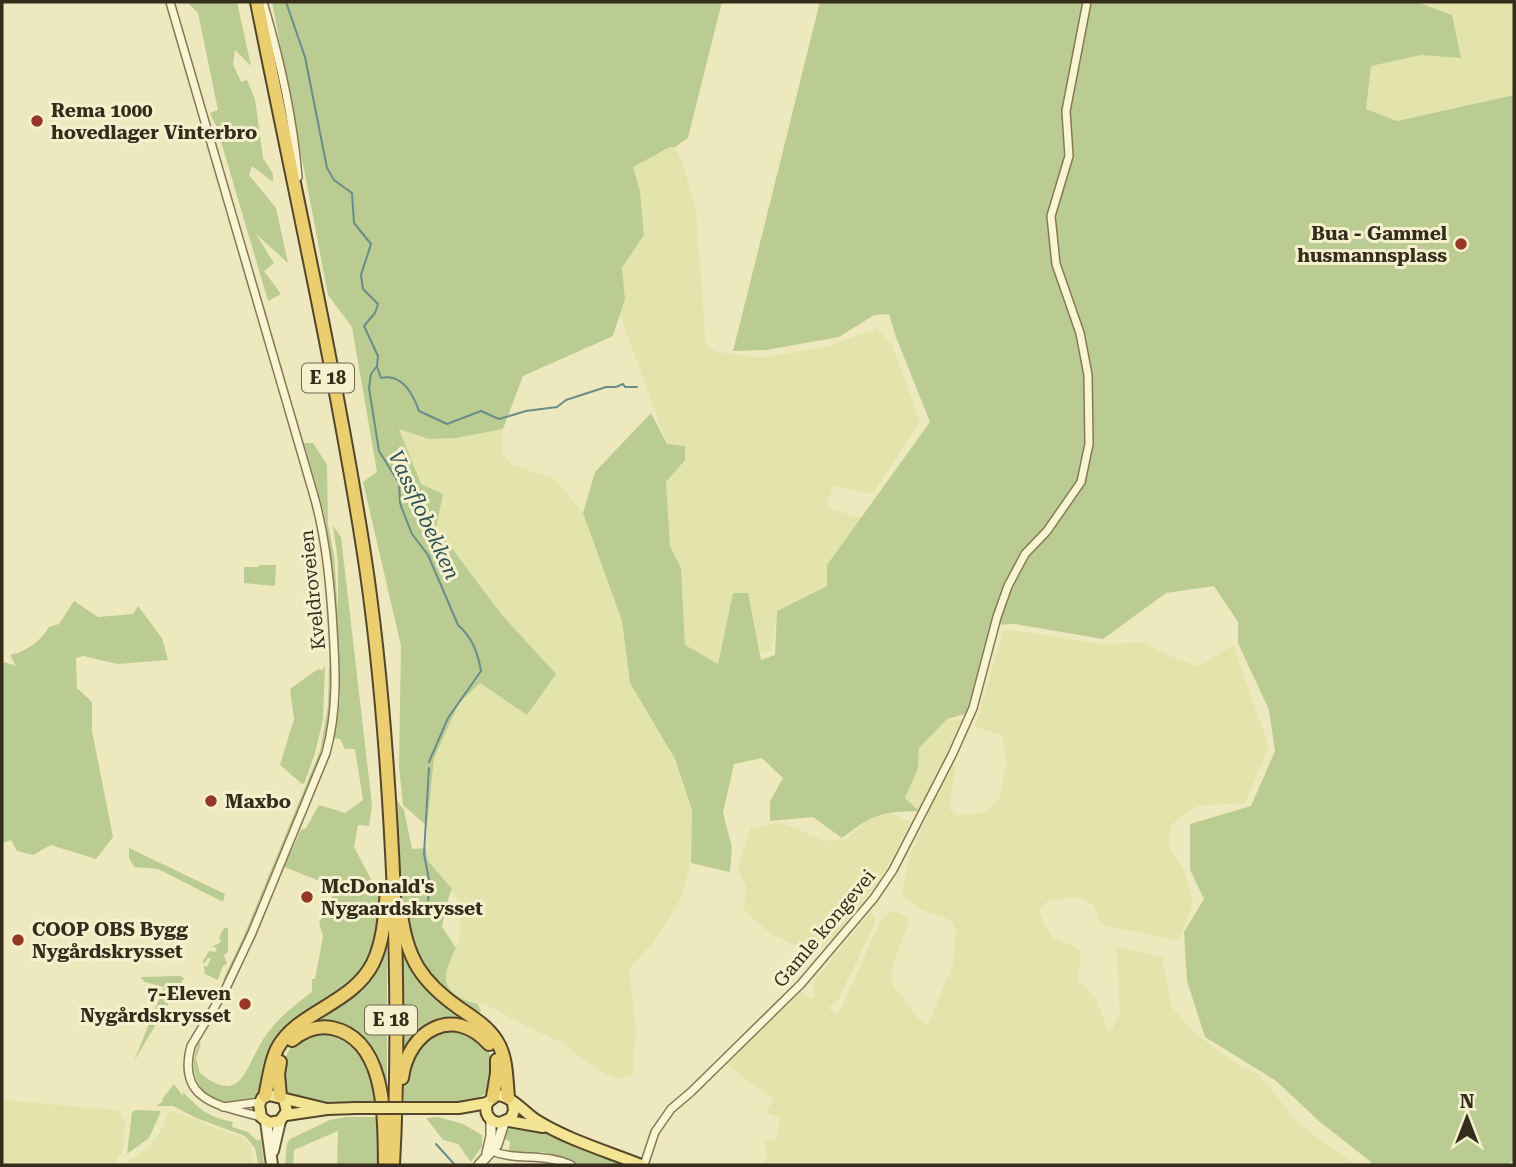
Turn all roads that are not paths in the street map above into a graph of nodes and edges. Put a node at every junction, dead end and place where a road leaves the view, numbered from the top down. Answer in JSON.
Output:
{"nodes":[{"id":1,"x":170,"y":2,"type":"edge"},
{"id":2,"x":255,"y":2,"type":"edge"},
{"id":3,"x":263,"y":2,"type":"edge"},
{"id":4,"x":1087,"y":2,"type":"edge"},
{"id":5,"x":296,"y":198,"type":"junction"},
{"id":6,"x":392,"y":854,"type":"junction"},
{"id":7,"x":388,"y":875,"type":"junction"},
{"id":8,"x":282,"y":1098,"type":"junction"},
{"id":9,"x":263,"y":1099,"type":"junction"},
{"id":10,"x":490,"y":1100,"type":"junction"},
{"id":11,"x":511,"y":1100,"type":"junction"},
{"id":12,"x":222,"y":1107,"type":"junction"},
{"id":13,"x":327,"y":1108,"type":"junction"},
{"id":14,"x":460,"y":1108,"type":"junction"},
{"id":15,"x":283,"y":1118,"type":"junction"},
{"id":16,"x":489,"y":1118,"type":"junction"},
{"id":17,"x":263,"y":1119,"type":"junction"},
{"id":18,"x":506,"y":1122,"type":"junction"},
{"id":19,"x":549,"y":1128,"type":"junction"},
{"id":20,"x":395,"y":1131,"type":"junction"},
{"id":21,"x":489,"y":1152,"type":"junction"},
{"id":22,"x":272,"y":1161,"type":"edge"},
{"id":23,"x":386,"y":1165,"type":"edge"},
{"id":24,"x":393,"y":1165,"type":"edge"},
{"id":25,"x":479,"y":1165,"type":"edge"},
{"id":26,"x":571,"y":1165,"type":"edge"},
{"id":27,"x":643,"y":1165,"type":"edge"}],
"edges":[{"from":1,"to":12,"type":"street","name":"Kveldroveien"},
{"from":2,"to":5,"type":"highway","number":"E 18"},
{"from":2,"to":7,"type":"highway","number":"E 18"},
{"from":3,"to":5,"type":"street"},
{"from":4,"to":27,"type":"street","name":"Gamle kongevei"},
{"from":5,"to":6,"type":"highway","number":"E 18"},
{"from":6,"to":11,"type":"highway","number":"E 18"},
{"from":6,"to":20,"type":"highway","number":"E 18"},
{"from":7,"to":9,"type":"highway","number":"E 18"},
{"from":7,"to":23,"type":"highway","number":"E 18"},
{"from":8,"to":9,"type":"main road"},
{"from":8,"to":13,"type":"main road"},
{"from":8,"to":15,"type":"main road"},
{"from":8,"to":23,"type":"highway","number":"E 18"},
{"from":9,"to":12,"type":"street"},
{"from":9,"to":17,"type":"main road"},
{"from":10,"to":11,"type":"main road"},
{"from":10,"to":14,"type":"main road"},
{"from":10,"to":16,"type":"main road"},
{"from":10,"to":20,"type":"highway","number":"E 18"},
{"from":11,"to":18,"type":"main road"},
{"from":11,"to":19,"type":"main road"},
{"from":12,"to":17,"type":"street","name":"Kveldroveien"},
{"from":13,"to":14,"type":"main road","bridge":true},
{"from":13,"to":15,"type":"main road"},
{"from":14,"to":16,"type":"main road"},
{"from":15,"to":17,"type":"main road"},
{"from":15,"to":22,"type":"main road"},
{"from":16,"to":18,"type":"main road"},
{"from":16,"to":21,"type":"street"},
{"from":17,"to":22,"type":"main road"},
{"from":18,"to":19,"type":"main road"},
{"from":18,"to":21,"type":"street"},
{"from":19,"to":27,"type":"main road"},
{"from":20,"to":24,"type":"highway","number":"E 18"},
{"from":21,"to":25,"type":"street"},
{"from":21,"to":26,"type":"street"}]}
